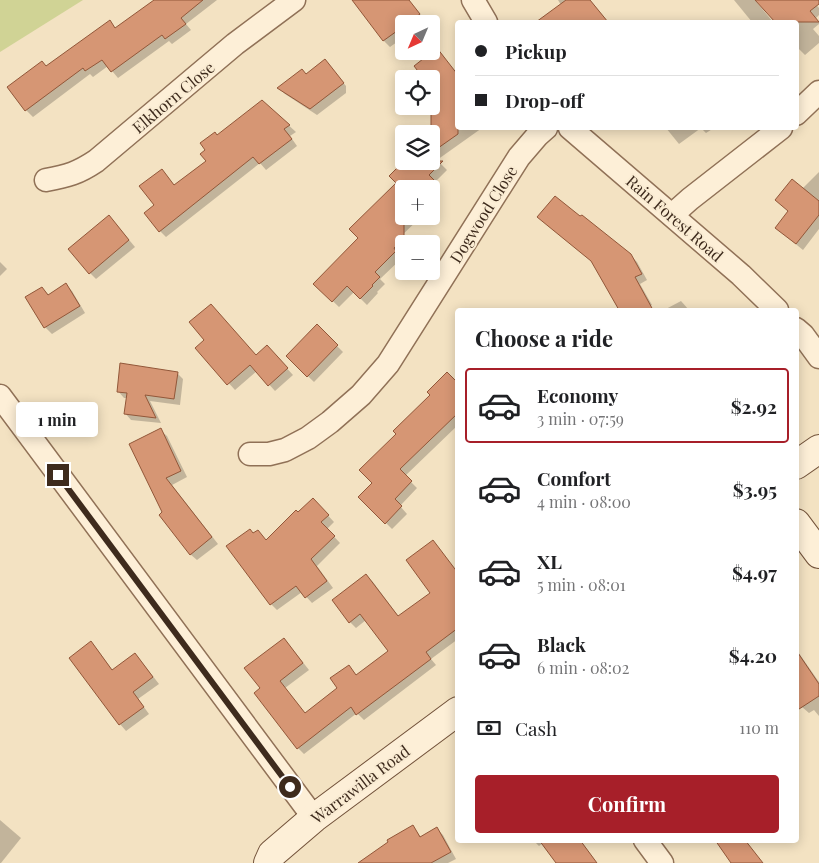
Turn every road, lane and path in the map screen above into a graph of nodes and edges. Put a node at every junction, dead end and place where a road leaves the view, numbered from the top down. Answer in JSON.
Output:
{"nodes":[{"id":1,"x":294,"y":0,"type":"edge"},
{"id":2,"x":473,"y":0,"type":"edge"},
{"id":3,"x":485,"y":20,"type":"edge"},
{"id":4,"x":819,"y":92,"type":"edge"},
{"id":5,"x":799,"y":111,"type":"edge"},
{"id":6,"x":544,"y":130,"type":"edge"},
{"id":7,"x":572,"y":130,"type":"edge"},
{"id":8,"x":778,"y":130,"type":"edge"},
{"id":9,"x":46,"y":180,"type":"dead end"},
{"id":10,"x":672,"y":215,"type":"junction"},
{"id":11,"x":775,"y":308,"type":"edge"},
{"id":12,"x":799,"y":332,"type":"edge"},
{"id":13,"x":819,"y":357,"type":"edge"},
{"id":14,"x":0,"y":396,"type":"edge"},
{"id":15,"x":819,"y":449,"type":"edge"},
{"id":16,"x":250,"y":454,"type":"dead end"},
{"id":17,"x":799,"y":463,"type":"edge"},
{"id":18,"x":799,"y":527,"type":"edge"},
{"id":19,"x":819,"y":554,"type":"edge"},
{"id":20,"x":455,"y":713,"type":"edge"},
{"id":21,"x":314,"y":818,"type":"junction"},
{"id":22,"x":647,"y":843,"type":"edge"},
{"id":23,"x":268,"y":863,"type":"edge"},
{"id":24,"x":662,"y":863,"type":"edge"}],
"edges":[{"from":1,"to":9,"type":"street","name":"Elkhorn Close"},
{"from":2,"to":3,"type":"street"},
{"from":4,"to":5,"type":"street"},
{"from":6,"to":16,"type":"street","name":"Dogwood Close"},
{"from":7,"to":10,"type":"street","name":"Rain Forest Road"},
{"from":8,"to":10,"type":"street"},
{"from":10,"to":11,"type":"street","name":"Rain Forest Road"},
{"from":12,"to":13,"type":"street"},
{"from":14,"to":21,"type":"street"},
{"from":15,"to":17,"type":"street"},
{"from":18,"to":19,"type":"street"},
{"from":20,"to":21,"type":"street","name":"Warrawilla Road"},
{"from":21,"to":23,"type":"street","name":"Warrawilla Road"},
{"from":22,"to":24,"type":"street"}]}
